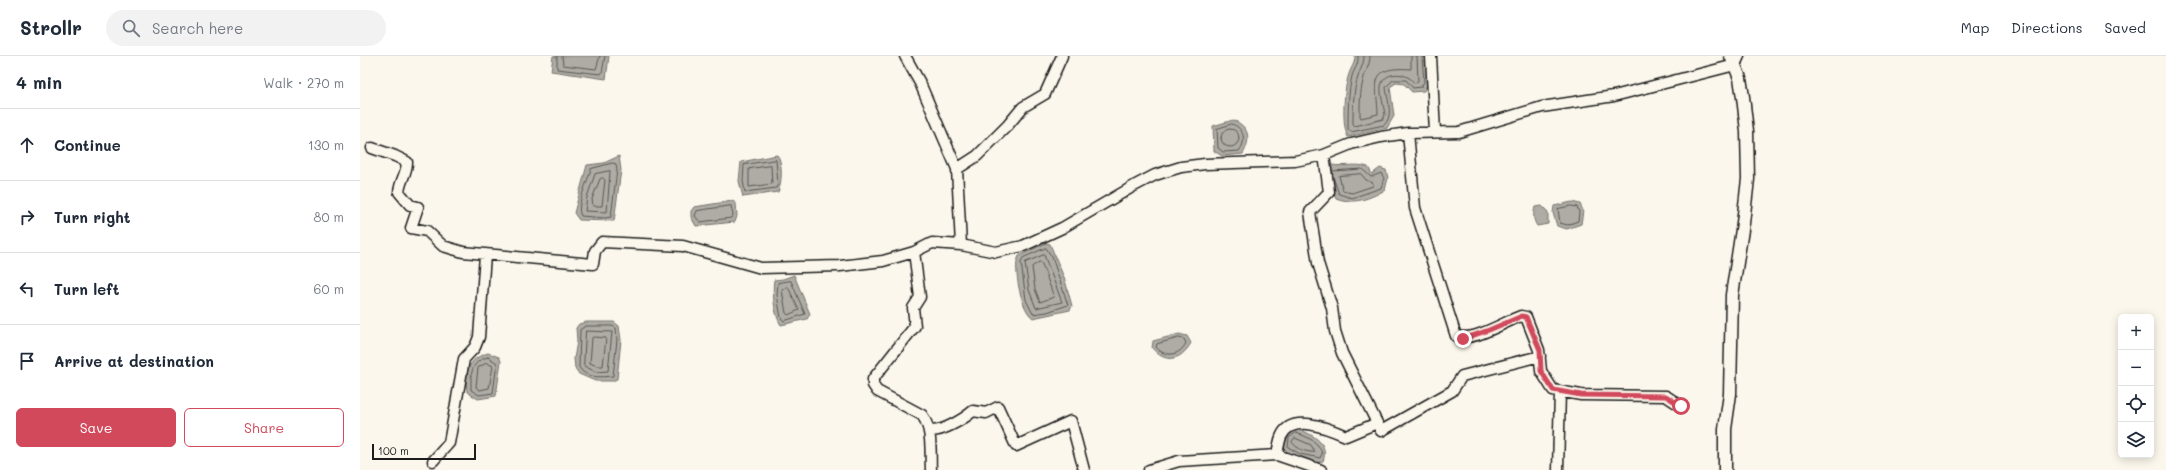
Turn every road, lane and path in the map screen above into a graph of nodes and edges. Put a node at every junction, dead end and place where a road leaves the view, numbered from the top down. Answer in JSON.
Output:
{"nodes":[{"id":1,"x":905,"y":56,"type":"edge"},
{"id":2,"x":1062,"y":56,"type":"edge"},
{"id":3,"x":1431,"y":56,"type":"edge"},
{"id":4,"x":1735,"y":59,"type":"edge"},
{"id":5,"x":1435,"y":132,"type":"junction"},
{"id":6,"x":1408,"y":133,"type":"junction"},
{"id":7,"x":372,"y":148,"type":"dead end"},
{"id":8,"x":1324,"y":155,"type":"junction"},
{"id":9,"x":957,"y":169,"type":"junction"},
{"id":10,"x":961,"y":245,"type":"junction"},
{"id":11,"x":914,"y":252,"type":"junction"},
{"id":12,"x":485,"y":255,"type":"junction"},
{"id":13,"x":1540,"y":356,"type":"junction"},
{"id":14,"x":1560,"y":391,"type":"junction"},
{"id":15,"x":1681,"y":406,"type":"dead end"},
{"id":16,"x":1377,"y":422,"type":"junction"},
{"id":17,"x":929,"y":430,"type":"junction"},
{"id":18,"x":1277,"y":455,"type":"junction"},
{"id":19,"x":434,"y":461,"type":"dead end"},
{"id":20,"x":931,"y":470,"type":"edge"},
{"id":21,"x":1084,"y":470,"type":"edge"},
{"id":22,"x":1149,"y":470,"type":"edge"},
{"id":23,"x":1321,"y":470,"type":"edge"},
{"id":24,"x":1558,"y":470,"type":"edge"},
{"id":25,"x":1725,"y":470,"type":"edge"}],
"edges":[{"from":1,"to":9,"type":"street"},
{"from":2,"to":9,"type":"street"},
{"from":3,"to":5,"type":"street"},
{"from":4,"to":5,"type":"street"},
{"from":4,"to":25,"type":"main road"},
{"from":5,"to":6,"type":"street"},
{"from":6,"to":8,"type":"street"},
{"from":6,"to":13,"type":"street"},
{"from":7,"to":12,"type":"street"},
{"from":8,"to":10,"type":"street"},
{"from":8,"to":16,"type":"street"},
{"from":9,"to":10,"type":"street"},
{"from":10,"to":11,"type":"street"},
{"from":11,"to":12,"type":"street"},
{"from":11,"to":17,"type":"street"},
{"from":12,"to":19,"type":"street"},
{"from":13,"to":14,"type":"street"},
{"from":13,"to":16,"type":"street"},
{"from":14,"to":15,"type":"street"},
{"from":14,"to":24,"type":"street"},
{"from":16,"to":18,"type":"street"},
{"from":17,"to":20,"type":"street"},
{"from":17,"to":21,"type":"street"},
{"from":18,"to":22,"type":"street"},
{"from":18,"to":23,"type":"street"}]}
